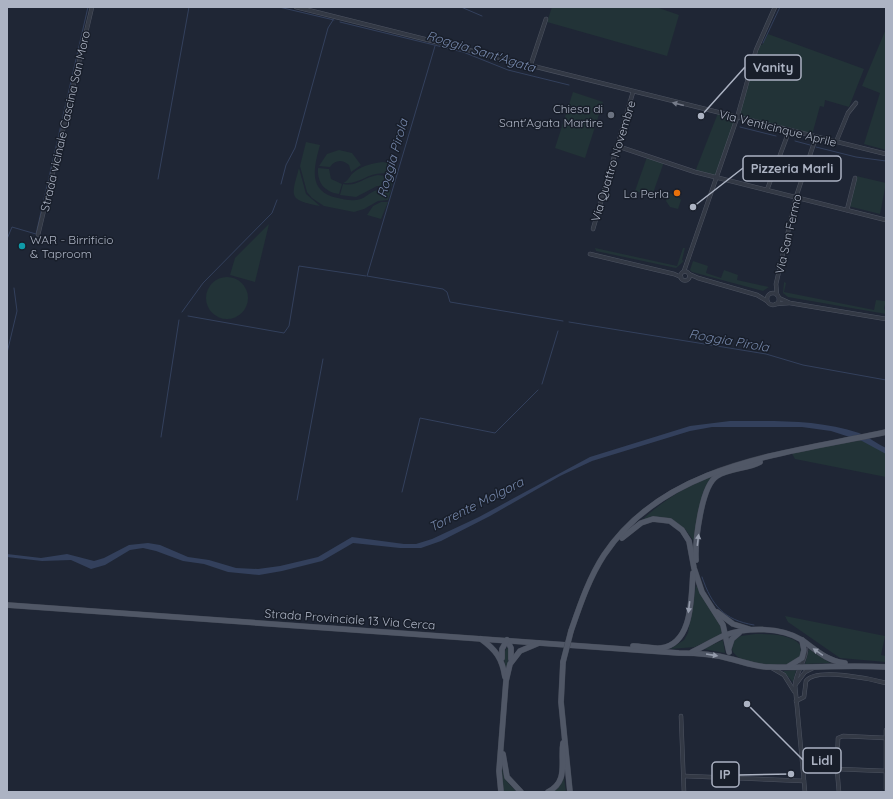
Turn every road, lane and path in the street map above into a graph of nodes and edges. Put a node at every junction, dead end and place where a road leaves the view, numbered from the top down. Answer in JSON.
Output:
{"nodes":[{"id":1,"x":92,"y":7,"type":"edge"},
{"id":2,"x":296,"y":7,"type":"edge"},
{"id":3,"x":775,"y":7,"type":"edge"},
{"id":4,"x":546,"y":19,"type":"dead end"},
{"id":5,"x":530,"y":66,"type":"junction"},
{"id":6,"x":633,"y":92,"type":"junction"},
{"id":7,"x":856,"y":103,"type":"dead end"},
{"id":8,"x":737,"y":118,"type":"junction"},
{"id":9,"x":789,"y":131,"type":"junction"},
{"id":10,"x":816,"y":137,"type":"junction"},
{"id":11,"x":836,"y":142,"type":"junction"},
{"id":12,"x":617,"y":146,"type":"junction"},
{"id":13,"x":886,"y":154,"type":"edge"},
{"id":14,"x":716,"y":177,"type":"junction"},
{"id":15,"x":855,"y":178,"type":"dead end"},
{"id":16,"x":767,"y":190,"type":"junction"},
{"id":17,"x":796,"y":197,"type":"junction"},
{"id":18,"x":847,"y":210,"type":"junction"},
{"id":19,"x":886,"y":220,"type":"edge"},
{"id":20,"x":593,"y":230,"type":"dead end"},
{"id":21,"x":38,"y":235,"type":"dead end"},
{"id":22,"x":590,"y":254,"type":"dead end"},
{"id":23,"x":688,"y":263,"type":"junction"},
{"id":24,"x":682,"y":274,"type":"junction"},
{"id":25,"x":689,"y":275,"type":"junction"},
{"id":26,"x":776,"y":284,"type":"junction"},
{"id":27,"x":770,"y":294,"type":"junction"},
{"id":28,"x":757,"y":295,"type":"junction"},
{"id":29,"x":778,"y":296,"type":"junction"},
{"id":30,"x":768,"y":300,"type":"junction"},
{"id":31,"x":790,"y":303,"type":"junction"},
{"id":32,"x":776,"y":304,"type":"junction"},
{"id":33,"x":886,"y":319,"type":"edge"},
{"id":34,"x":886,"y":432,"type":"edge"},
{"id":35,"x":770,"y":457,"type":"junction"},
{"id":36,"x":606,"y":553,"type":"junction"},
{"id":37,"x":694,"y":568,"type":"junction"},
{"id":38,"x":697,"y":579,"type":"junction"},
{"id":39,"x":7,"y":605,"type":"edge"},
{"id":40,"x":711,"y":607,"type":"junction"},
{"id":41,"x":754,"y":630,"type":"junction"},
{"id":42,"x":741,"y":631,"type":"junction"},
{"id":43,"x":725,"y":635,"type":"junction"},
{"id":44,"x":480,"y":638,"type":"junction"},
{"id":45,"x":507,"y":640,"type":"junction"},
{"id":46,"x":802,"y":640,"type":"junction"},
{"id":47,"x":541,"y":642,"type":"junction"},
{"id":48,"x":595,"y":647,"type":"junction"},
{"id":49,"x":692,"y":652,"type":"junction"},
{"id":50,"x":729,"y":652,"type":"junction"},
{"id":51,"x":733,"y":659,"type":"junction"},
{"id":52,"x":503,"y":664,"type":"junction"},
{"id":53,"x":510,"y":664,"type":"junction"},
{"id":54,"x":786,"y":666,"type":"junction"},
{"id":55,"x":800,"y":666,"type":"junction"},
{"id":56,"x":819,"y":666,"type":"junction"},
{"id":57,"x":864,"y":666,"type":"junction"},
{"id":58,"x":769,"y":667,"type":"junction"},
{"id":59,"x":886,"y":667,"type":"edge"},
{"id":60,"x":506,"y":681,"type":"junction"},
{"id":61,"x":886,"y":683,"type":"edge"},
{"id":62,"x":795,"y":684,"type":"junction"},
{"id":63,"x":796,"y":694,"type":"junction"},
{"id":64,"x":796,"y":701,"type":"junction"},
{"id":65,"x":681,"y":716,"type":"dead end"},
{"id":66,"x":503,"y":730,"type":"junction"},
{"id":67,"x":886,"y":730,"type":"edge"},
{"id":68,"x":564,"y":735,"type":"junction"},
{"id":69,"x":886,"y":738,"type":"edge"},
{"id":70,"x":837,"y":769,"type":"junction"},
{"id":71,"x":886,"y":771,"type":"edge"},
{"id":72,"x":684,"y":776,"type":"junction"},
{"id":73,"x":804,"y":781,"type":"junction"},
{"id":74,"x":886,"y":789,"type":"edge"},
{"id":75,"x":501,"y":792,"type":"edge"},
{"id":76,"x":521,"y":792,"type":"edge"},
{"id":77,"x":548,"y":792,"type":"edge"},
{"id":78,"x":570,"y":792,"type":"edge"},
{"id":79,"x":684,"y":792,"type":"edge"},
{"id":80,"x":805,"y":792,"type":"edge"},
{"id":81,"x":839,"y":792,"type":"edge"}],
"edges":[{"from":1,"to":21,"type":"street","name":"Strada vicinale Cascina San Moro"},
{"from":2,"to":5,"type":"street","name":"Via Venticinque Aprile"},
{"from":3,"to":8,"type":"street"},
{"from":4,"to":5,"type":"street"},
{"from":5,"to":6,"type":"street","name":"Via Venticinque Aprile"},
{"from":8,"to":6,"type":"street","name":"Via Venticinque Aprile","one_way":true},
{"from":6,"to":12,"type":"street","name":"Via Quattro Novembre"},
{"from":7,"to":11,"type":"street"},
{"from":8,"to":9,"type":"street","name":"Via Venticinque Aprile"},
{"from":8,"to":14,"type":"street"},
{"from":9,"to":10,"type":"street","name":"Via Venticinque Aprile"},
{"from":9,"to":16,"type":"street"},
{"from":10,"to":11,"type":"street","name":"Via Venticinque Aprile"},
{"from":10,"to":17,"type":"street","name":"Via San Fermo"},
{"from":11,"to":13,"type":"street","name":"Via Venticinque Aprile"},
{"from":12,"to":14,"type":"street"},
{"from":12,"to":20,"type":"street","name":"Via Quattro Novembre"},
{"from":14,"to":16,"type":"street"},
{"from":14,"to":23,"type":"street"},
{"from":15,"to":18,"type":"street"},
{"from":16,"to":17,"type":"street"},
{"from":17,"to":18,"type":"street"},
{"from":17,"to":26,"type":"street","name":"Via San Fermo"},
{"from":18,"to":19,"type":"street"},
{"from":22,"to":24,"type":"street"},
{"from":23,"to":24,"type":"street"},
{"from":23,"to":25,"type":"street"},
{"from":24,"to":25,"type":"street"},
{"from":24,"to":25,"type":"street"},
{"from":25,"to":28,"type":"street"},
{"from":26,"to":27,"type":"street"},
{"from":26,"to":29,"type":"street"},
{"from":27,"to":28,"type":"street"},
{"from":27,"to":29,"type":"street"},
{"from":27,"to":30,"type":"street"},
{"from":28,"to":30,"type":"street"},
{"from":29,"to":31,"type":"street"},
{"from":29,"to":32,"type":"street"},
{"from":30,"to":32,"type":"street"},
{"from":31,"to":32,"type":"street"},
{"from":31,"to":33,"type":"street"},
{"from":34,"to":35,"type":"main road"},
{"from":35,"to":36,"type":"main road"},
{"from":38,"to":35,"type":"main road","one_way":true},
{"from":36,"to":37,"type":"main road"},
{"from":36,"to":68,"type":"main road","bridge":true},
{"from":37,"to":38,"type":"main road"},
{"from":37,"to":48,"type":"main road","one_way":true},
{"from":38,"to":40,"type":"main road"},
{"from":39,"to":44,"type":"main road","name":"Strada Provinciale 13 Via Cerca"},
{"from":40,"to":41,"type":"main road"},
{"from":40,"to":43,"type":"main road"},
{"from":41,"to":42,"type":"main road","name":"Strada Provinciale 13 Via Cerca"},
{"from":41,"to":46,"type":"main road","name":"Strada Provinciale 13 Via Cerca"},
{"from":42,"to":43,"type":"main road","name":"Strada Provinciale 13 Via Cerca"},
{"from":42,"to":50,"type":"main road"},
{"from":43,"to":49,"type":"main road","name":"Strada Provinciale 13 Via Cerca"},
{"from":43,"to":50,"type":"main road"},
{"from":44,"to":45,"type":"main road","name":"Strada Provinciale 13 Via Cerca"},
{"from":44,"to":52,"type":"main road"},
{"from":45,"to":47,"type":"main road","name":"Strada Provinciale 13 Via Cerca"},
{"from":45,"to":52,"type":"main road"},
{"from":45,"to":53,"type":"main road"},
{"from":46,"to":54,"type":"main road"},
{"from":46,"to":55,"type":"street"},
{"from":57,"to":46,"type":"main road","name":"Strada Provinciale 13 Via Cerca","one_way":true},
{"from":47,"to":48,"type":"main road","name":"Strada Provinciale 13 Via Cerca"},
{"from":47,"to":53,"type":"main road"},
{"from":48,"to":49,"type":"main road","name":"Strada Provinciale 13 Via Cerca"},
{"from":49,"to":51,"type":"main road","name":"Strada Provinciale 13 Via Cerca","one_way":true},
{"from":50,"to":51,"type":"main road"},
{"from":51,"to":58,"type":"main road","name":"Strada Provinciale 13 Via Cerca"},
{"from":52,"to":60,"type":"main road"},
{"from":53,"to":60,"type":"main road"},
{"from":54,"to":55,"type":"main road","name":"Strada Provinciale 13 Via Cerca"},
{"from":54,"to":58,"type":"main road","name":"Strada Provinciale 13 Via Cerca"},
{"from":55,"to":56,"type":"main road","name":"Strada Provinciale 13 Via Cerca"},
{"from":55,"to":62,"type":"street"},
{"from":56,"to":57,"type":"main road","name":"Strada Provinciale 13 Via Cerca"},
{"from":56,"to":62,"type":"street"},
{"from":57,"to":59,"type":"main road","name":"Strada Provinciale 13 Via Cerca"},
{"from":58,"to":63,"type":"street"},
{"from":60,"to":66,"type":"main road"},
{"from":61,"to":64,"type":"street"},
{"from":62,"to":63,"type":"street"},
{"from":63,"to":64,"type":"street"},
{"from":64,"to":73,"type":"street"},
{"from":65,"to":72,"type":"street"},
{"from":66,"to":75,"type":"main road"},
{"from":66,"to":76,"type":"main road"},
{"from":67,"to":69,"type":"street"},
{"from":68,"to":77,"type":"main road"},
{"from":68,"to":78,"type":"main road"},
{"from":69,"to":70,"type":"street"},
{"from":69,"to":71,"type":"street"},
{"from":70,"to":71,"type":"street"},
{"from":70,"to":81,"type":"street"},
{"from":71,"to":74,"type":"street"},
{"from":72,"to":73,"type":"street"},
{"from":72,"to":79,"type":"street"},
{"from":73,"to":80,"type":"street"}]}
